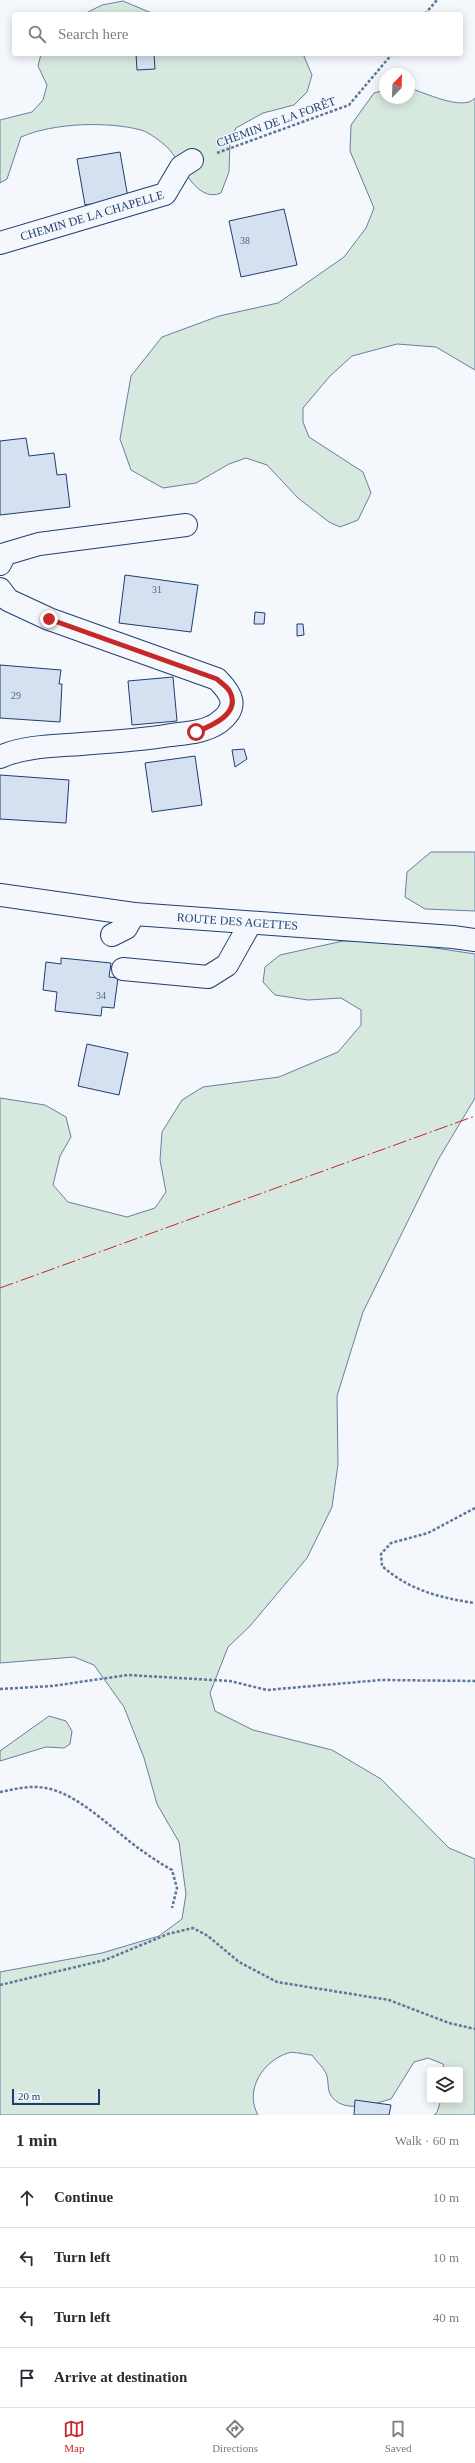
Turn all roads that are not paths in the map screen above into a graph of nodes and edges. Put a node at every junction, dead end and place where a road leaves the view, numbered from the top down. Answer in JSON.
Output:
{"nodes":[{"id":1,"x":192,"y":160,"type":"road end"},
{"id":2,"x":0,"y":243,"type":"edge"},
{"id":3,"x":186,"y":525,"type":"dead end"},
{"id":4,"x":0,"y":564,"type":"edge"},
{"id":5,"x":0,"y":589,"type":"edge"},
{"id":6,"x":0,"y":757,"type":"edge"},
{"id":7,"x":0,"y":895,"type":"edge"},
{"id":8,"x":134,"y":914,"type":"junction"},
{"id":9,"x":250,"y":924,"type":"junction"},
{"id":10,"x":112,"y":935,"type":"dead end"},
{"id":11,"x":475,"y":940,"type":"edge"},
{"id":12,"x":123,"y":969,"type":"dead end"}],
"edges":[{"from":1,"to":2,"type":"street","name":"CHEMIN DE LA CHAPELLE"},
{"from":3,"to":4,"type":"street"},
{"from":5,"to":6,"type":"street"},
{"from":7,"to":8,"type":"street","name":"ROUTE DES AGETTES"},
{"from":8,"to":9,"type":"street","name":"ROUTE DES AGETTES"},
{"from":8,"to":10,"type":"street"},
{"from":9,"to":11,"type":"street","name":"ROUTE DES AGETTES"},
{"from":9,"to":12,"type":"street"}]}
